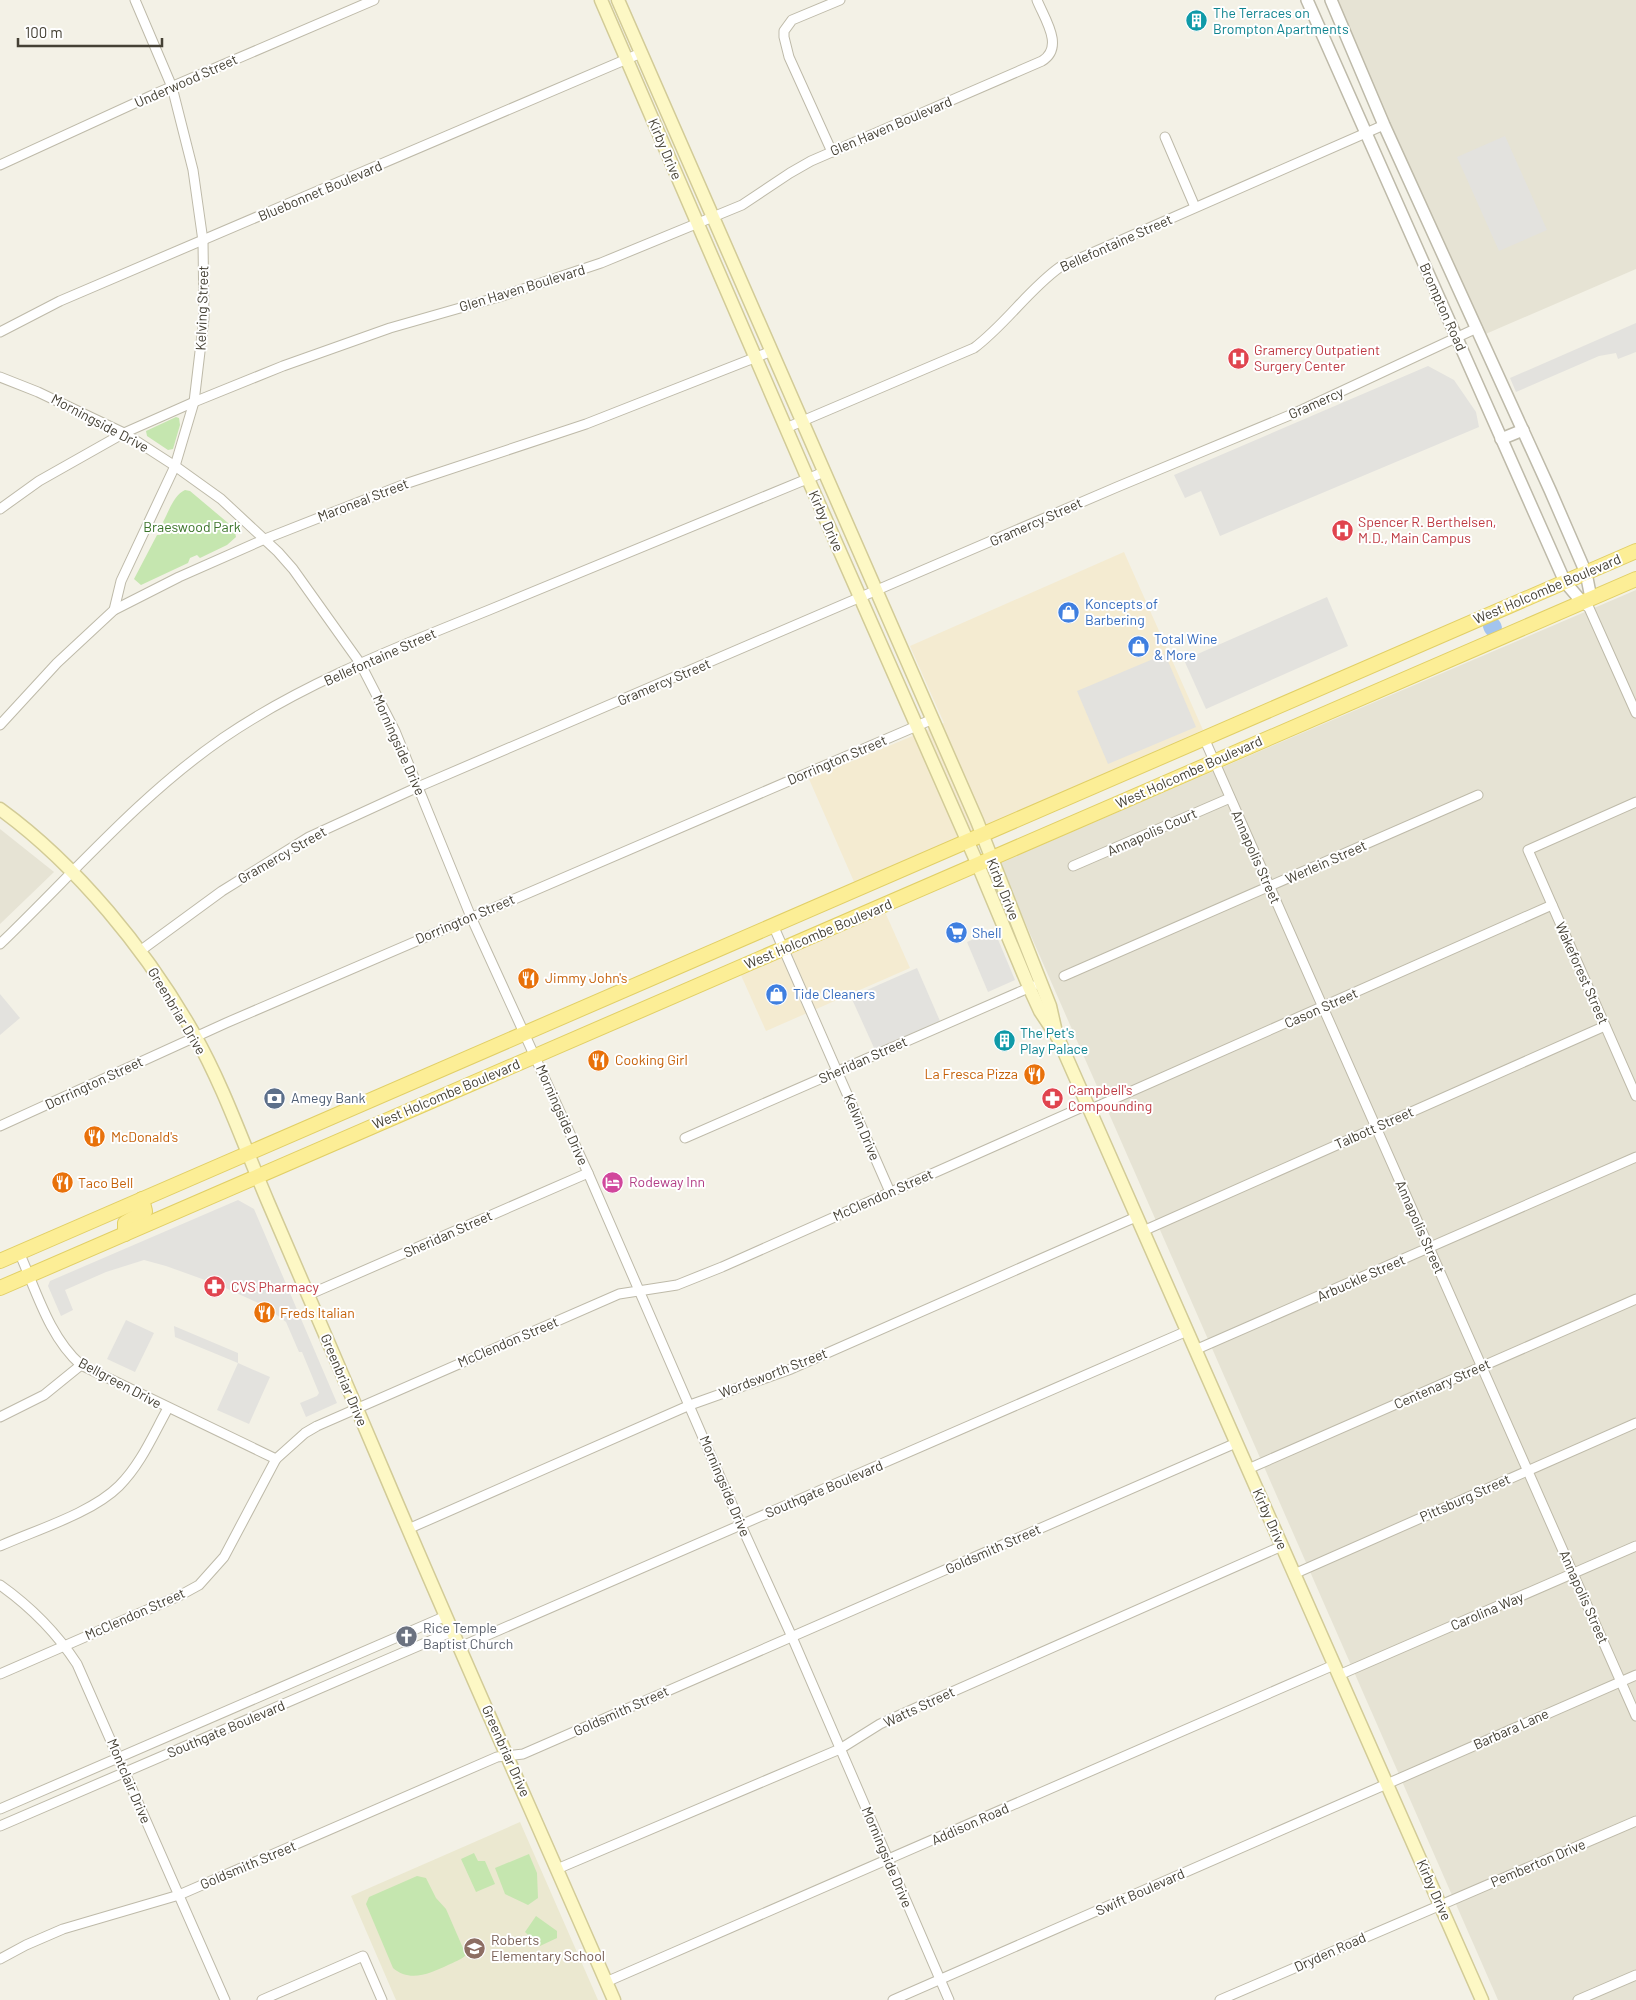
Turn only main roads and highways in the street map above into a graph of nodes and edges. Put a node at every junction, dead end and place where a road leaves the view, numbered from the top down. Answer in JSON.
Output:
{"nodes":[{"id":1,"x":601,"y":0,"type":"edge"},
{"id":2,"x":618,"y":0,"type":"edge"},
{"id":3,"x":1636,"y":551,"type":"edge"},
{"id":4,"x":1636,"y":579,"type":"edge"},
{"id":5,"x":0,"y":809,"type":"edge"},
{"id":6,"x":982,"y":835,"type":"junction"},
{"id":7,"x":968,"y":842,"type":"junction"},
{"id":8,"x":984,"y":862,"type":"junction"},
{"id":9,"x":247,"y":1154,"type":"junction"},
{"id":10,"x":257,"y":1177,"type":"junction"},
{"id":11,"x":142,"y":1198,"type":"junction"},
{"id":12,"x":125,"y":1234,"type":"junction"},
{"id":13,"x":0,"y":1260,"type":"edge"},
{"id":14,"x":0,"y":1288,"type":"edge"},
{"id":15,"x":614,"y":2000,"type":"edge"},
{"id":16,"x":1482,"y":2000,"type":"edge"}],
"edges":[{"from":1,"to":7,"type":"main road","name":"Kirby Drive"},
{"from":2,"to":6,"type":"main road","name":"Kirby Drive"},
{"from":3,"to":6,"type":"main road","name":"West Holcombe Boulevard"},
{"from":4,"to":8,"type":"main road","name":"West Holcombe Boulevard"},
{"from":5,"to":9,"type":"main road","name":"Greenbriar Drive"},
{"from":6,"to":7,"type":"main road","name":"West Holcombe Boulevard"},
{"from":6,"to":8,"type":"main road","name":"Kirby Drive"},
{"from":7,"to":8,"type":"main road","name":"Kirby Drive"},
{"from":7,"to":9,"type":"main road","name":"West Holcombe Boulevard"},
{"from":8,"to":10,"type":"main road","name":"West Holcombe Boulevard"},
{"from":8,"to":16,"type":"main road","name":"Kirby Drive"},
{"from":9,"to":10,"type":"main road","name":"Greenbriar Drive"},
{"from":9,"to":11,"type":"main road","name":"West Holcombe Boulevard"},
{"from":10,"to":12,"type":"main road","name":"West Holcombe Boulevard"},
{"from":10,"to":15,"type":"main road","name":"Greenbriar Drive"},
{"from":11,"to":12,"type":"main road"},
{"from":11,"to":13,"type":"main road","name":"West Holcombe Boulevard"},
{"from":12,"to":14,"type":"main road","name":"West Holcombe Boulevard"}]}
